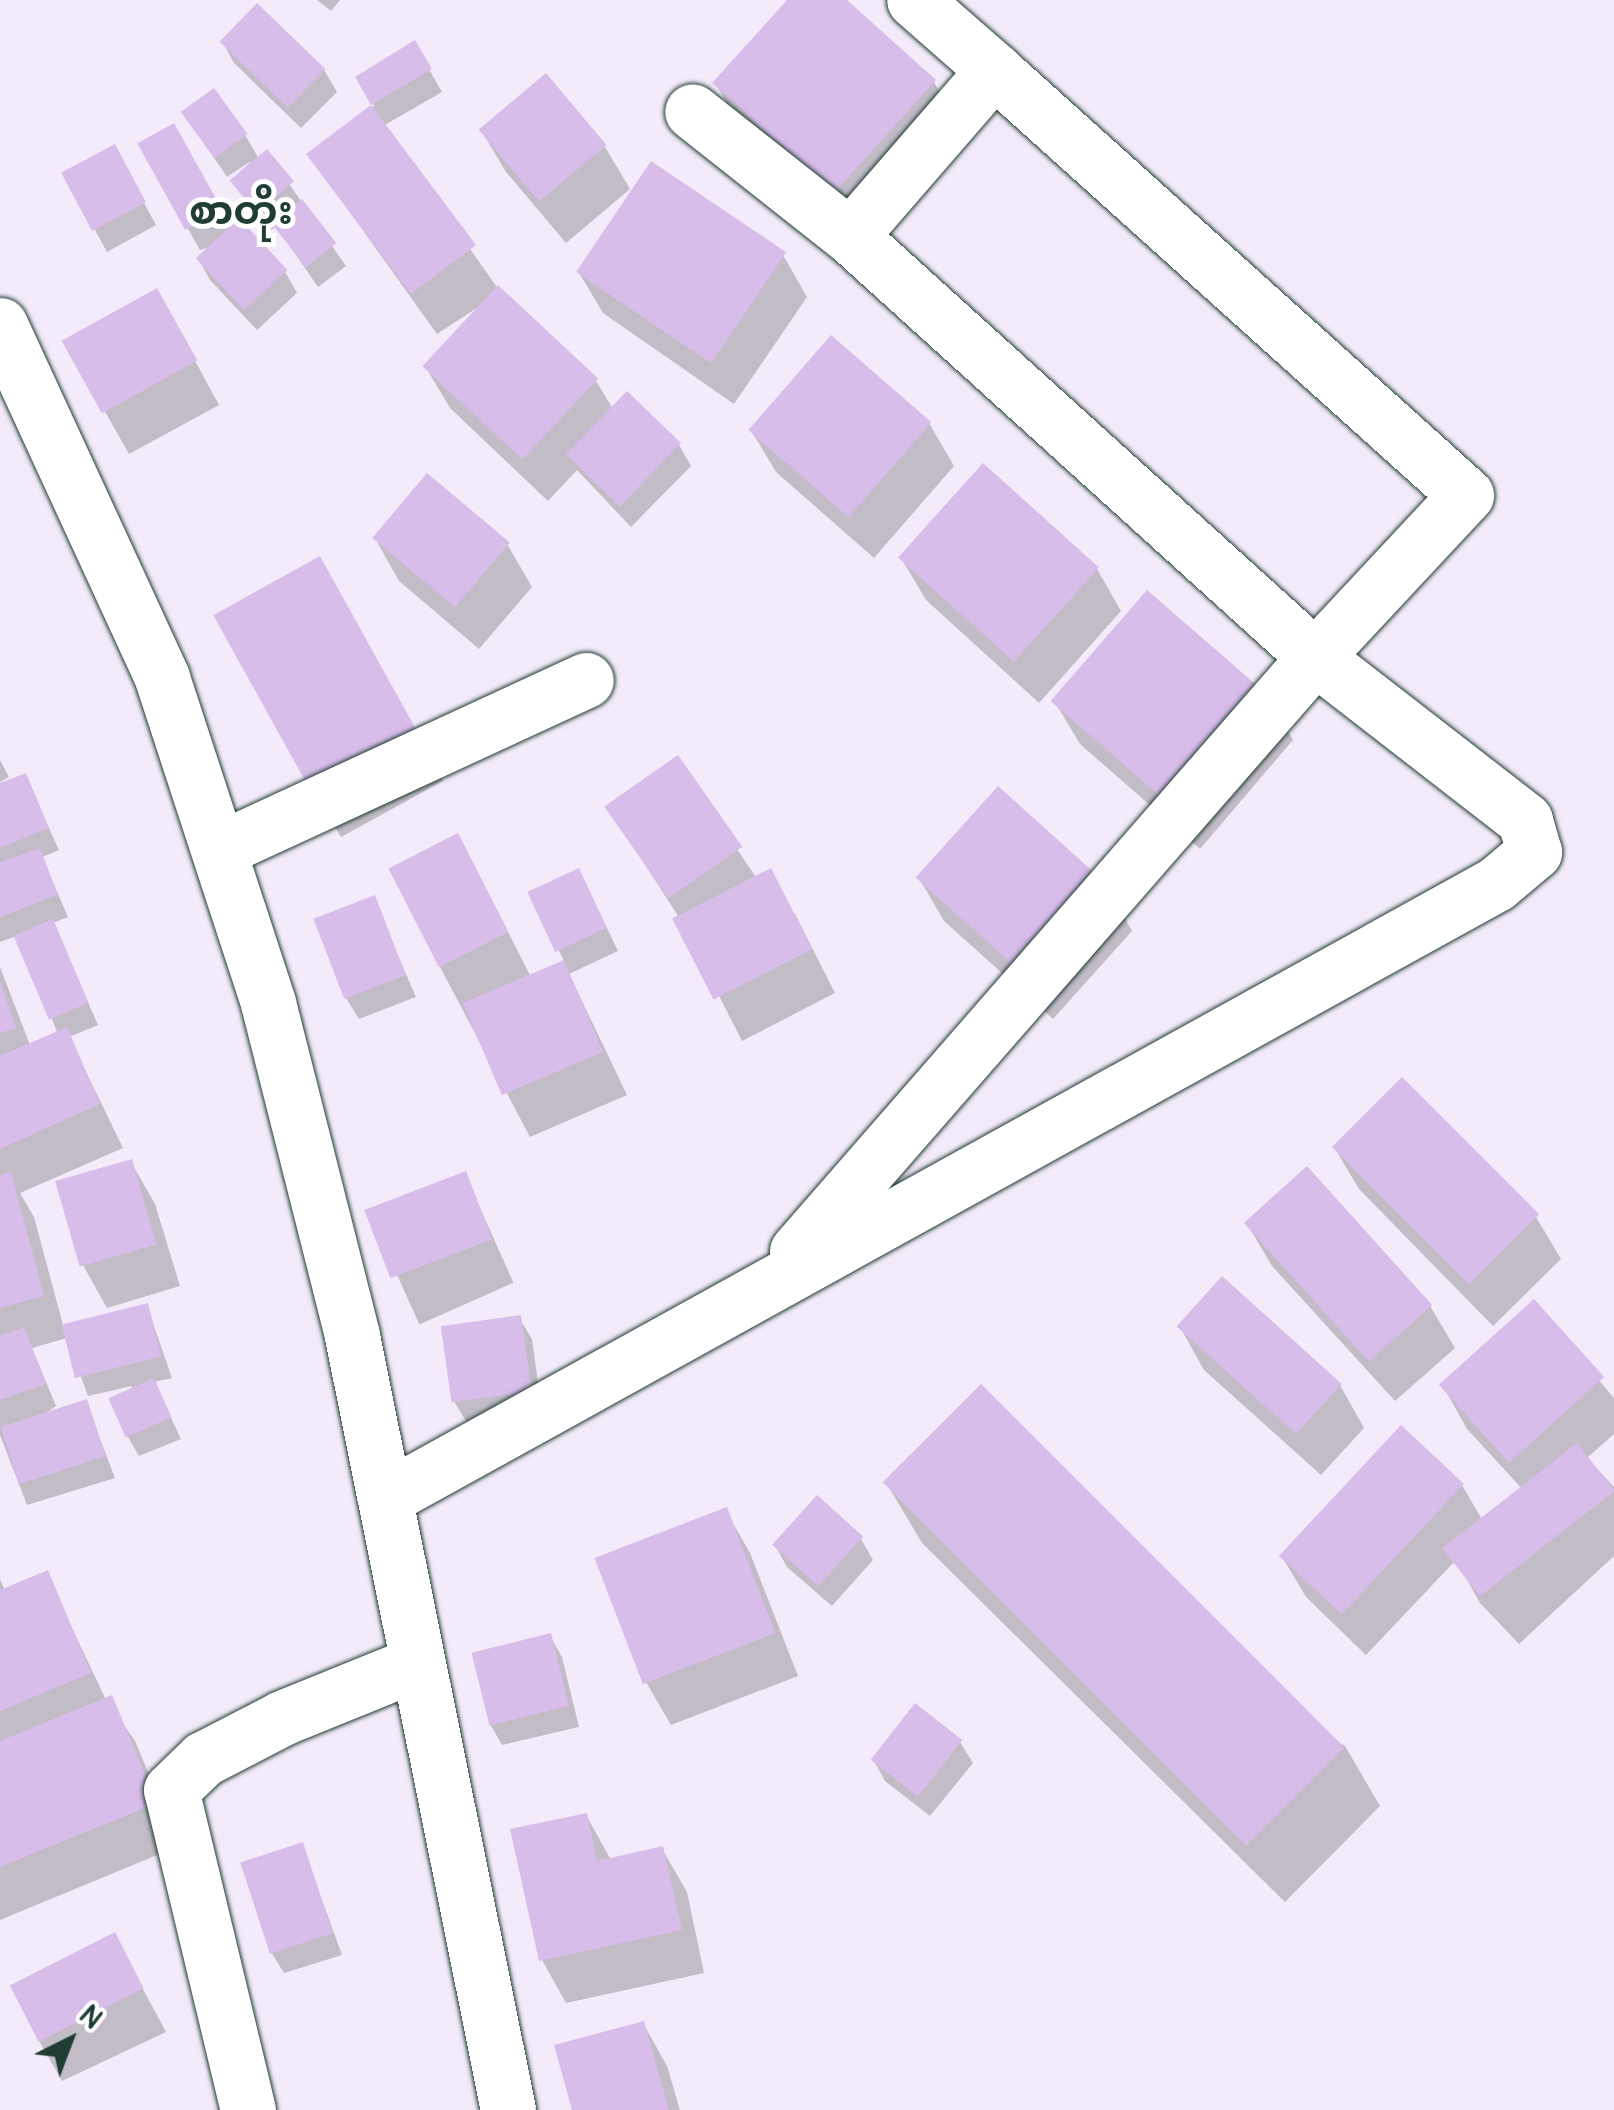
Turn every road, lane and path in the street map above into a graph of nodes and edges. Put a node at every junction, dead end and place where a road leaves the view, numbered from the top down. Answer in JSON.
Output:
{"nodes":[{"id":1,"x":914,"y":0,"type":"edge"},
{"id":2,"x":994,"y":70,"type":"junction"},
{"id":3,"x":692,"y":111,"type":"dead end"},
{"id":4,"x":850,"y":236,"type":"junction"},
{"id":5,"x":3,"y":342,"type":"edge"},
{"id":6,"x":1315,"y":657,"type":"junction"},
{"id":7,"x":586,"y":680,"type":"dead end"},
{"id":8,"x":220,"y":850,"type":"junction"},
{"id":9,"x":772,"y":1280,"type":"junction"},
{"id":10,"x":386,"y":1498,"type":"junction"},
{"id":11,"x":415,"y":1664,"type":"junction"},
{"id":12,"x":248,"y":2110,"type":"edge"},
{"id":13,"x":508,"y":2110,"type":"edge"}],
"edges":[{"from":1,"to":2,"type":"street"},
{"from":2,"to":4,"type":"street"},
{"from":2,"to":6,"type":"street"},
{"from":3,"to":4,"type":"street"},
{"from":4,"to":6,"type":"street"},
{"from":5,"to":8,"type":"street"},
{"from":6,"to":9,"type":"street"},
{"from":6,"to":9,"type":"street"},
{"from":7,"to":8,"type":"street"},
{"from":8,"to":10,"type":"street"},
{"from":9,"to":10,"type":"street"},
{"from":10,"to":11,"type":"street"},
{"from":11,"to":12,"type":"street"},
{"from":11,"to":13,"type":"street"}]}
